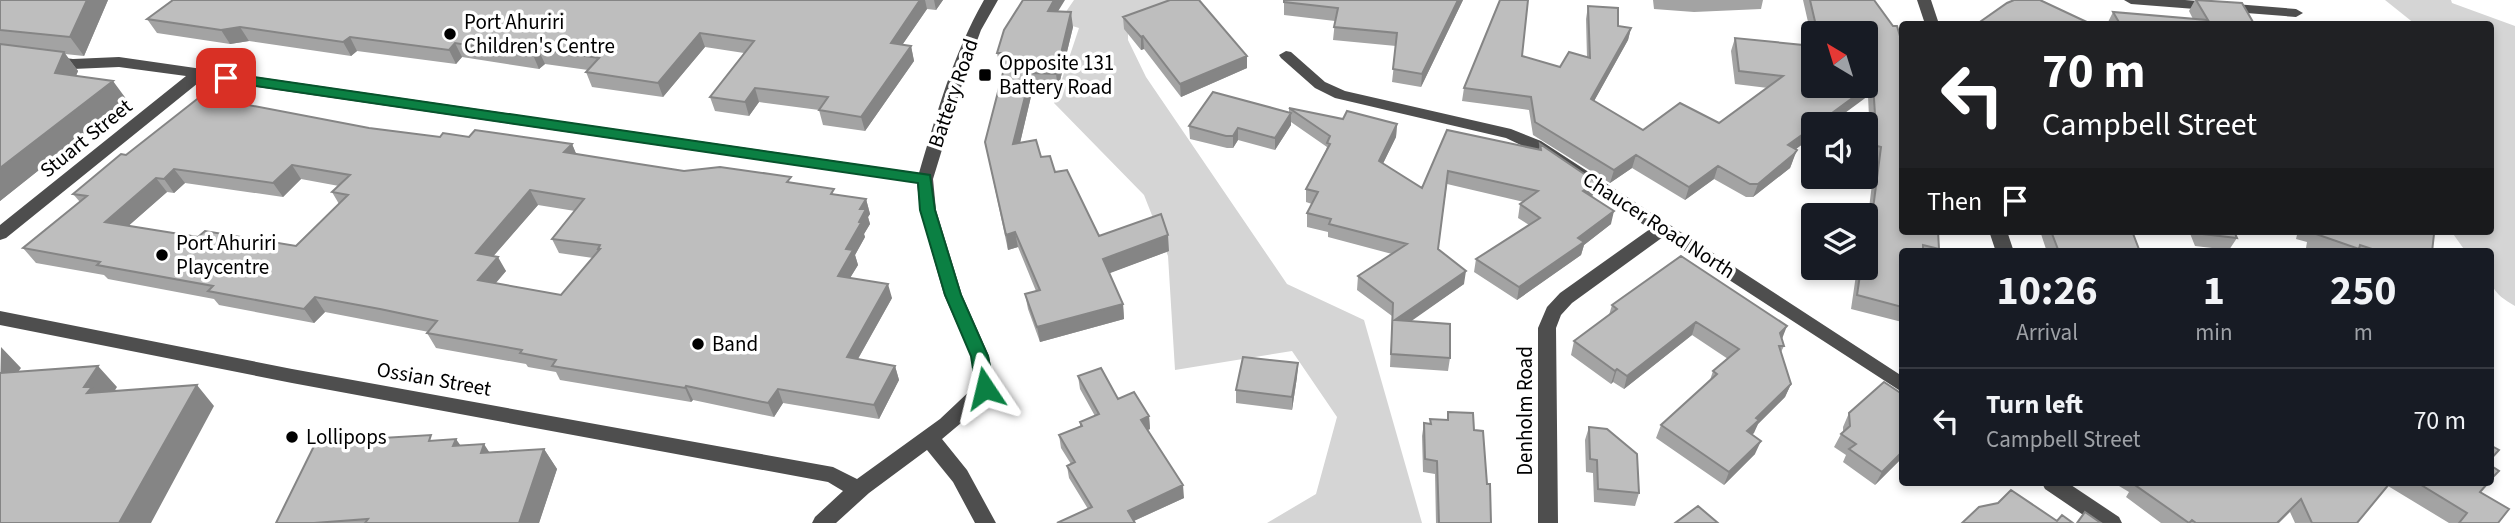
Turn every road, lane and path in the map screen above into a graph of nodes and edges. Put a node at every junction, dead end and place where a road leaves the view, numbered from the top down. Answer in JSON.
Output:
{"nodes":[{"id":1,"x":991,"y":0,"type":"edge"},
{"id":2,"x":1924,"y":0,"type":"edge"},
{"id":3,"x":2131,"y":0,"type":"edge"},
{"id":4,"x":2297,"y":13,"type":"dead end"},
{"id":5,"x":1931,"y":21,"type":"edge"},
{"id":6,"x":0,"y":54,"type":"edge"},
{"id":7,"x":1286,"y":55,"type":"dead end"},
{"id":8,"x":199,"y":74,"type":"junction"},
{"id":9,"x":925,"y":179,"type":"junction"},
{"id":10,"x":1663,"y":228,"type":"junction"},
{"id":11,"x":0,"y":234,"type":"edge"},
{"id":12,"x":0,"y":318,"type":"edge"},
{"id":13,"x":1899,"y":382,"type":"edge"},
{"id":14,"x":930,"y":439,"type":"junction"},
{"id":15,"x":2056,"y":486,"type":"edge"},
{"id":16,"x":858,"y":490,"type":"junction"},
{"id":17,"x":822,"y":523,"type":"edge"},
{"id":18,"x":986,"y":523,"type":"edge"},
{"id":19,"x":1548,"y":523,"type":"edge"},
{"id":20,"x":2112,"y":523,"type":"edge"}],
"edges":[{"from":1,"to":9,"type":"street","name":"Battery Road"},
{"from":2,"to":5,"type":"street"},
{"from":3,"to":4,"type":"street"},
{"from":6,"to":8,"type":"street"},
{"from":7,"to":10,"type":"street","name":"Chaucer Road North"},
{"from":8,"to":9,"type":"street"},
{"from":8,"to":11,"type":"street","name":"Stuart Street"},
{"from":9,"to":14,"type":"street","name":"Battery Road"},
{"from":10,"to":13,"type":"street","name":"Chaucer Road North"},
{"from":10,"to":19,"type":"street","name":"Denholm Road"},
{"from":12,"to":16,"type":"street","name":"Ossian Street"},
{"from":14,"to":16,"type":"street","name":"Battery Road"},
{"from":14,"to":18,"type":"street"},
{"from":15,"to":20,"type":"street"},
{"from":16,"to":17,"type":"street","name":"Battery Road"}]}
